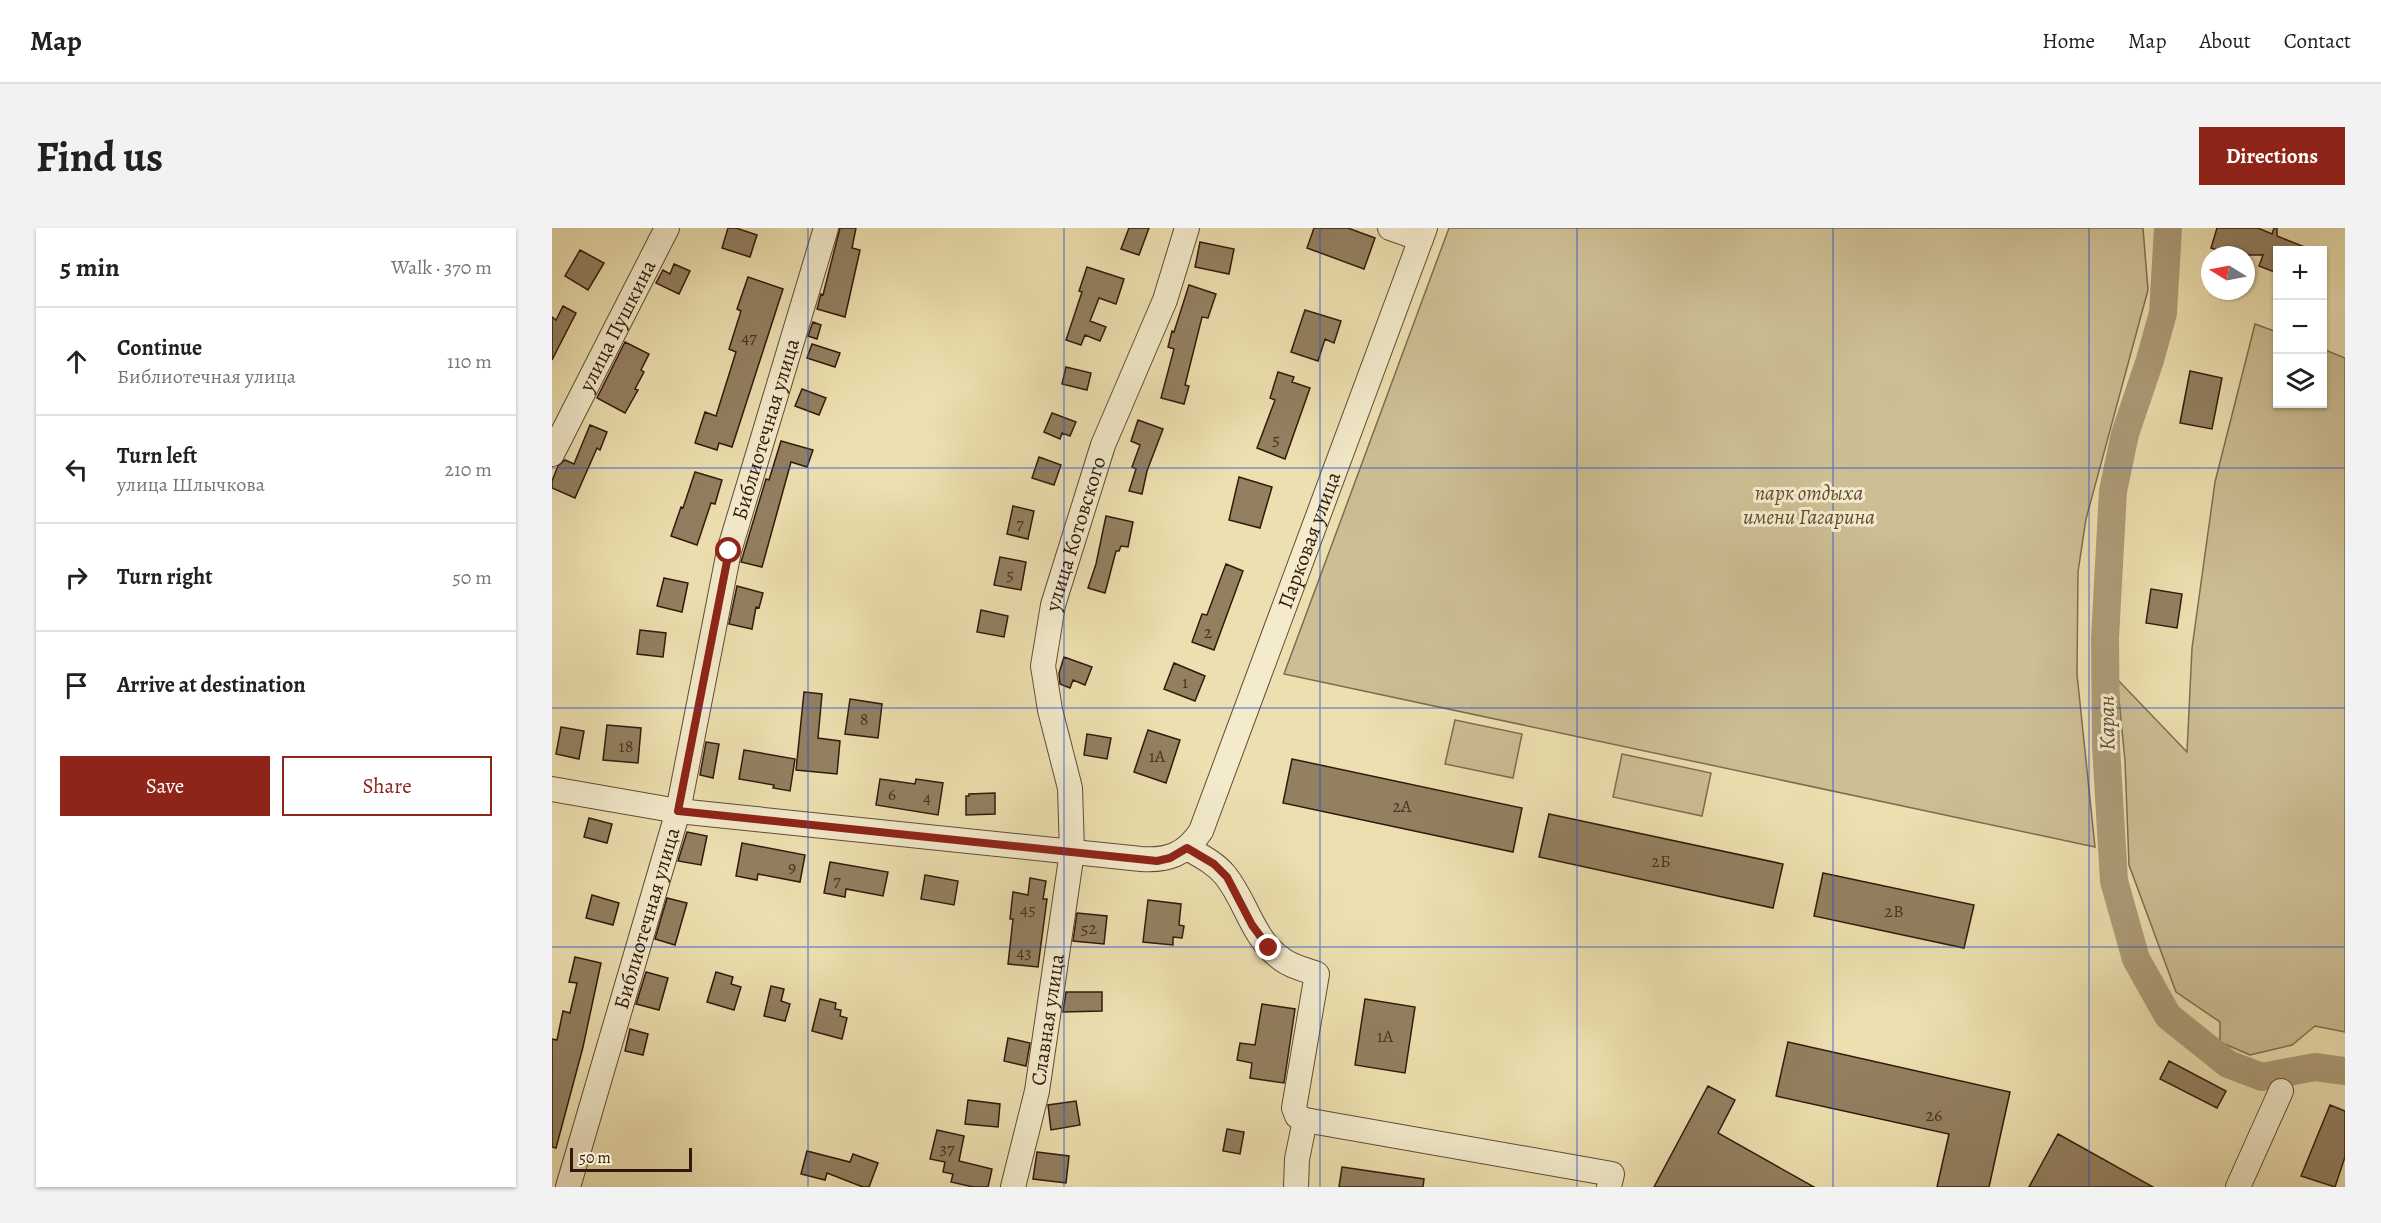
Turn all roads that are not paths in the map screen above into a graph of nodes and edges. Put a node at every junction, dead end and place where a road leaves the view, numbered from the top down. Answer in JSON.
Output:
{"nodes":[{"id":1,"x":668,"y":228,"type":"edge"},
{"id":2,"x":826,"y":228,"type":"edge"},
{"id":3,"x":1187,"y":228,"type":"edge"},
{"id":4,"x":1390,"y":228,"type":"edge"},
{"id":5,"x":1423,"y":233,"type":"edge"},
{"id":6,"x":552,"y":454,"type":"edge"},
{"id":7,"x":552,"y":789,"type":"edge"},
{"id":8,"x":678,"y":811,"type":"junction"},
{"id":9,"x":1187,"y":848,"type":"junction"},
{"id":10,"x":1072,"y":852,"type":"junction"},
{"id":11,"x":2281,"y":1091,"type":"dead end"},
{"id":12,"x":1305,"y":1120,"type":"junction"},
{"id":13,"x":1610,"y":1181,"type":"edge"},
{"id":14,"x":568,"y":1187,"type":"edge"},
{"id":15,"x":1013,"y":1187,"type":"edge"},
{"id":16,"x":1296,"y":1187,"type":"edge"},
{"id":17,"x":2238,"y":1187,"type":"edge"}],
"edges":[{"from":1,"to":6,"type":"street","name":"улица Пушкина"},
{"from":2,"to":8,"type":"street","name":"Библиотечная улица"},
{"from":3,"to":10,"type":"street","name":"улица Котовского"},
{"from":4,"to":5,"type":"street"},
{"from":5,"to":9,"type":"street","name":"Парковая улица"},
{"from":7,"to":8,"type":"street"},
{"from":8,"to":10,"type":"street"},
{"from":8,"to":14,"type":"street","name":"Библиотечная улица"},
{"from":9,"to":10,"type":"street"},
{"from":9,"to":12,"type":"street"},
{"from":10,"to":15,"type":"street","name":"Славная улица"},
{"from":11,"to":17,"type":"street"},
{"from":12,"to":13,"type":"street"},
{"from":12,"to":16,"type":"street"}]}
